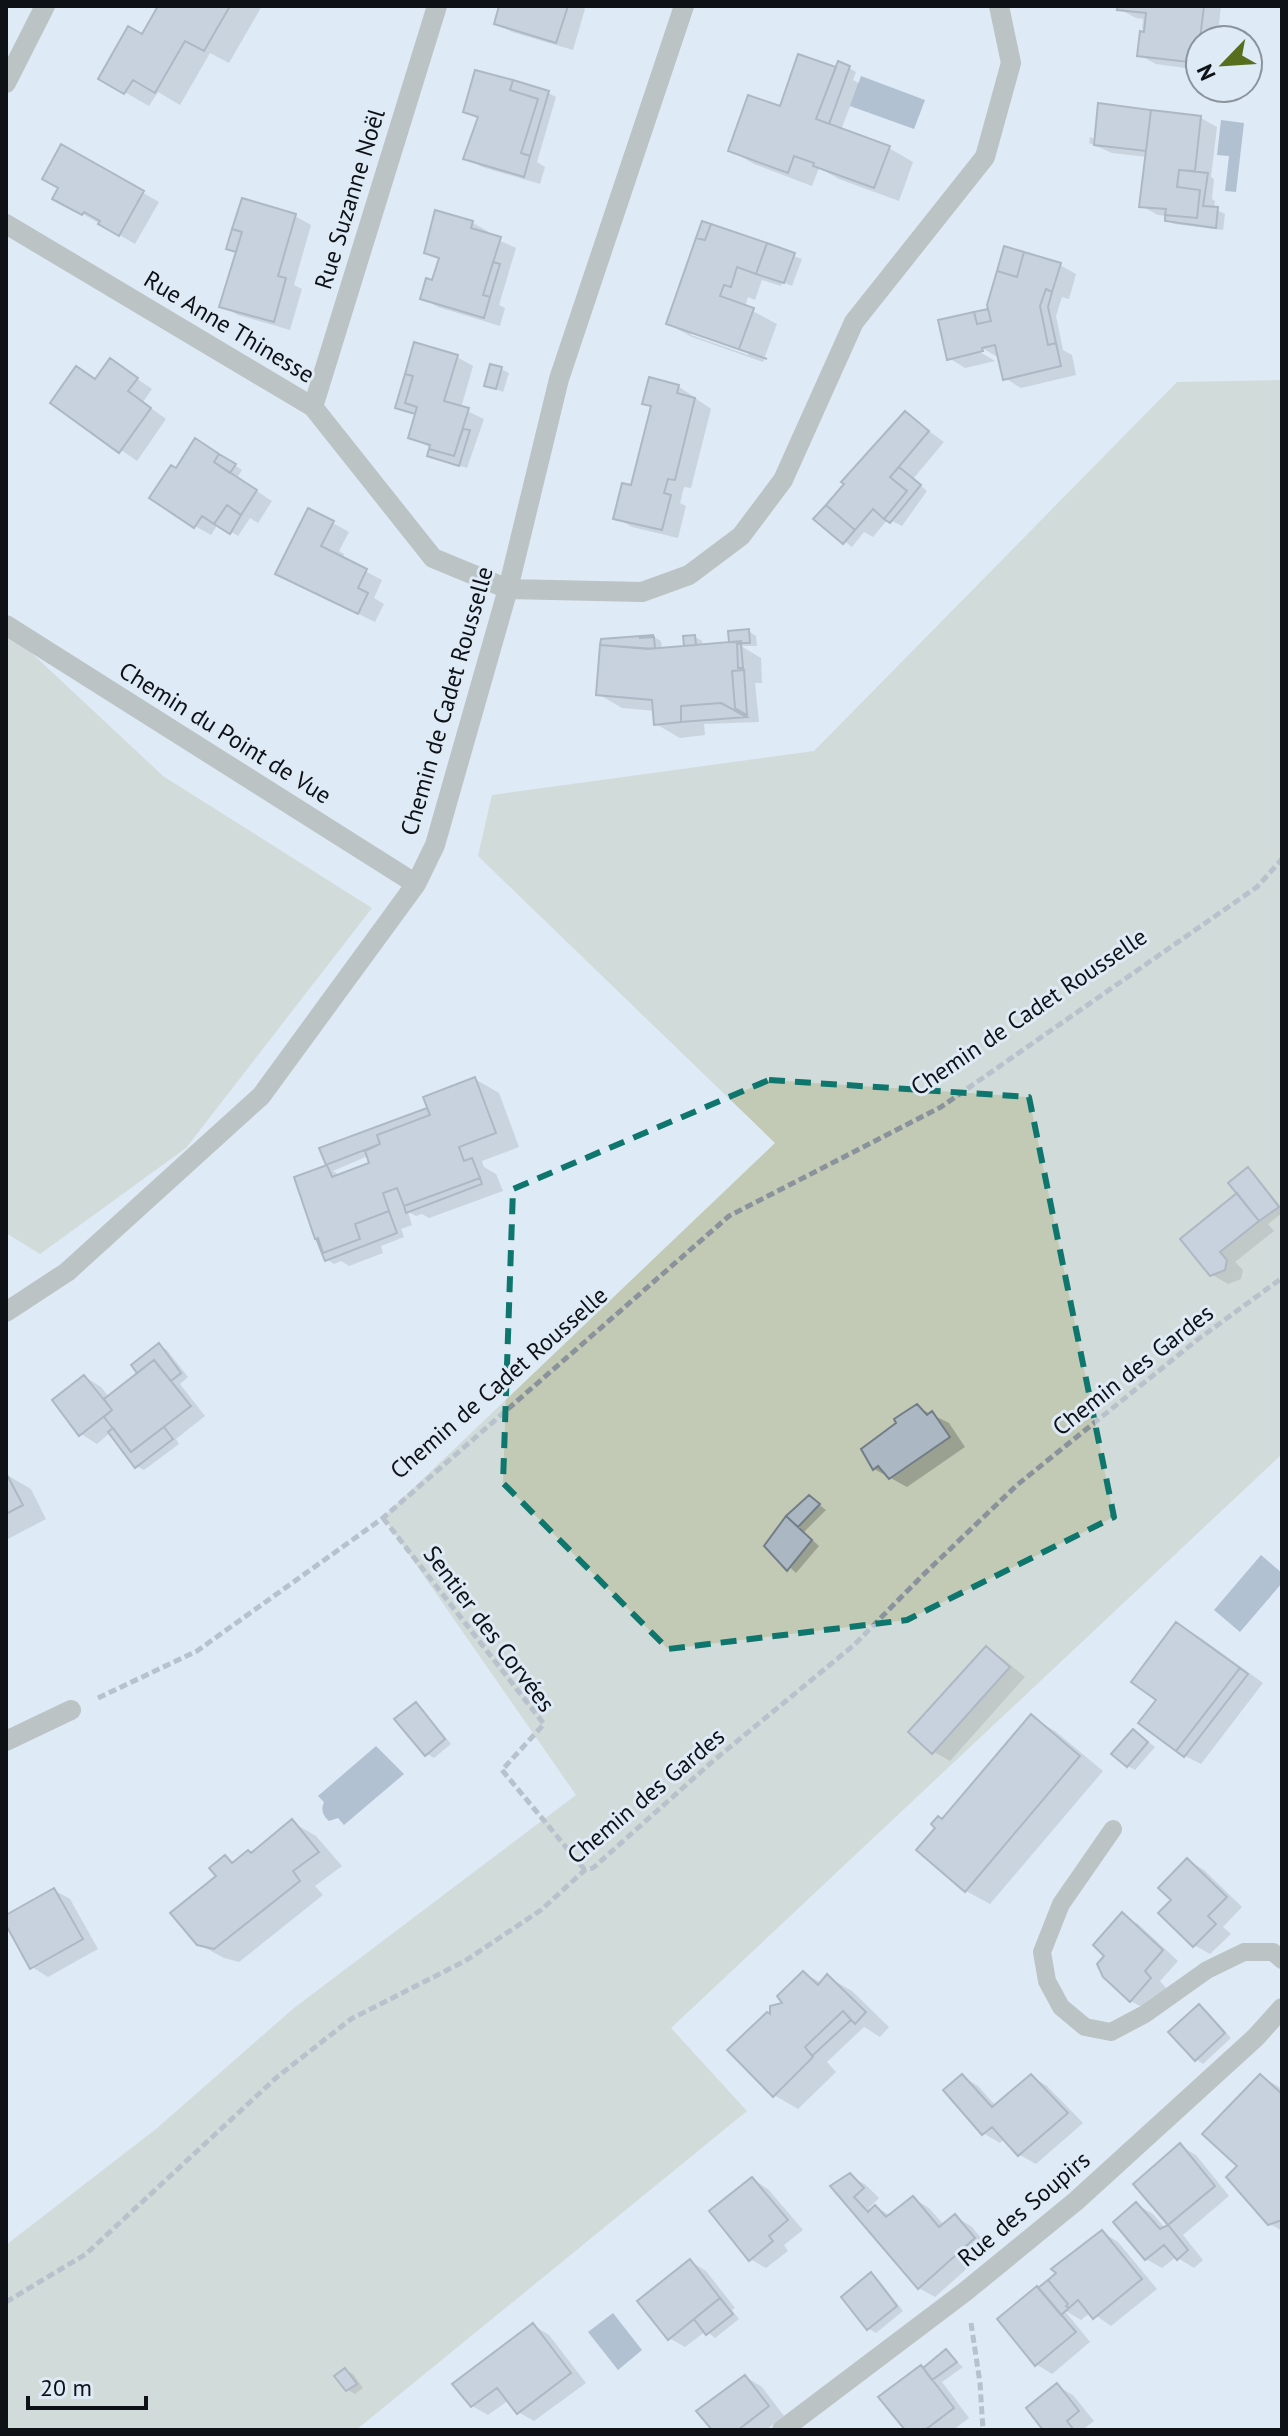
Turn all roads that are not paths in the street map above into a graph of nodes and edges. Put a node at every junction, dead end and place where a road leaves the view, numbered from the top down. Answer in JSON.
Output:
{"nodes":[{"id":1,"x":45,"y":6,"type":"edge"},
{"id":2,"x":437,"y":6,"type":"edge"},
{"id":3,"x":684,"y":6,"type":"edge"},
{"id":4,"x":999,"y":6,"type":"edge"},
{"id":5,"x":6,"y":83,"type":"edge"},
{"id":6,"x":6,"y":224,"type":"edge"},
{"id":7,"x":313,"y":407,"type":"junction"},
{"id":8,"x":508,"y":589,"type":"junction"},
{"id":9,"x":6,"y":625,"type":"edge"},
{"id":10,"x":416,"y":884,"type":"junction"},
{"id":11,"x":6,"y":1312,"type":"edge"},
{"id":12,"x":71,"y":1710,"type":"road end"},
{"id":13,"x":6,"y":1741,"type":"edge"},
{"id":14,"x":1113,"y":1829,"type":"dead end"},
{"id":15,"x":1282,"y":1960,"type":"edge"},
{"id":16,"x":1282,"y":2008,"type":"edge"},
{"id":17,"x":782,"y":2430,"type":"edge"}],
"edges":[{"from":1,"to":5,"type":"street"},
{"from":2,"to":7,"type":"street","name":"Rue Suzanne Noël"},
{"from":3,"to":8,"type":"street","name":"Chemin de Cadet Rousselle"},
{"from":4,"to":8,"type":"street"},
{"from":6,"to":7,"type":"street","name":"Rue Anne Thinesse"},
{"from":7,"to":8,"type":"street","name":"Rue Anne Thinesse"},
{"from":8,"to":10,"type":"street","name":"Chemin de Cadet Rousselle"},
{"from":9,"to":10,"type":"street","name":"Chemin du Point de Vue"},
{"from":10,"to":11,"type":"street","name":"Chemin de Cadet Rousselle"},
{"from":12,"to":13,"type":"street"},
{"from":14,"to":15,"type":"lane"},
{"from":16,"to":17,"type":"street","name":"Rue des Soupirs"}]}
